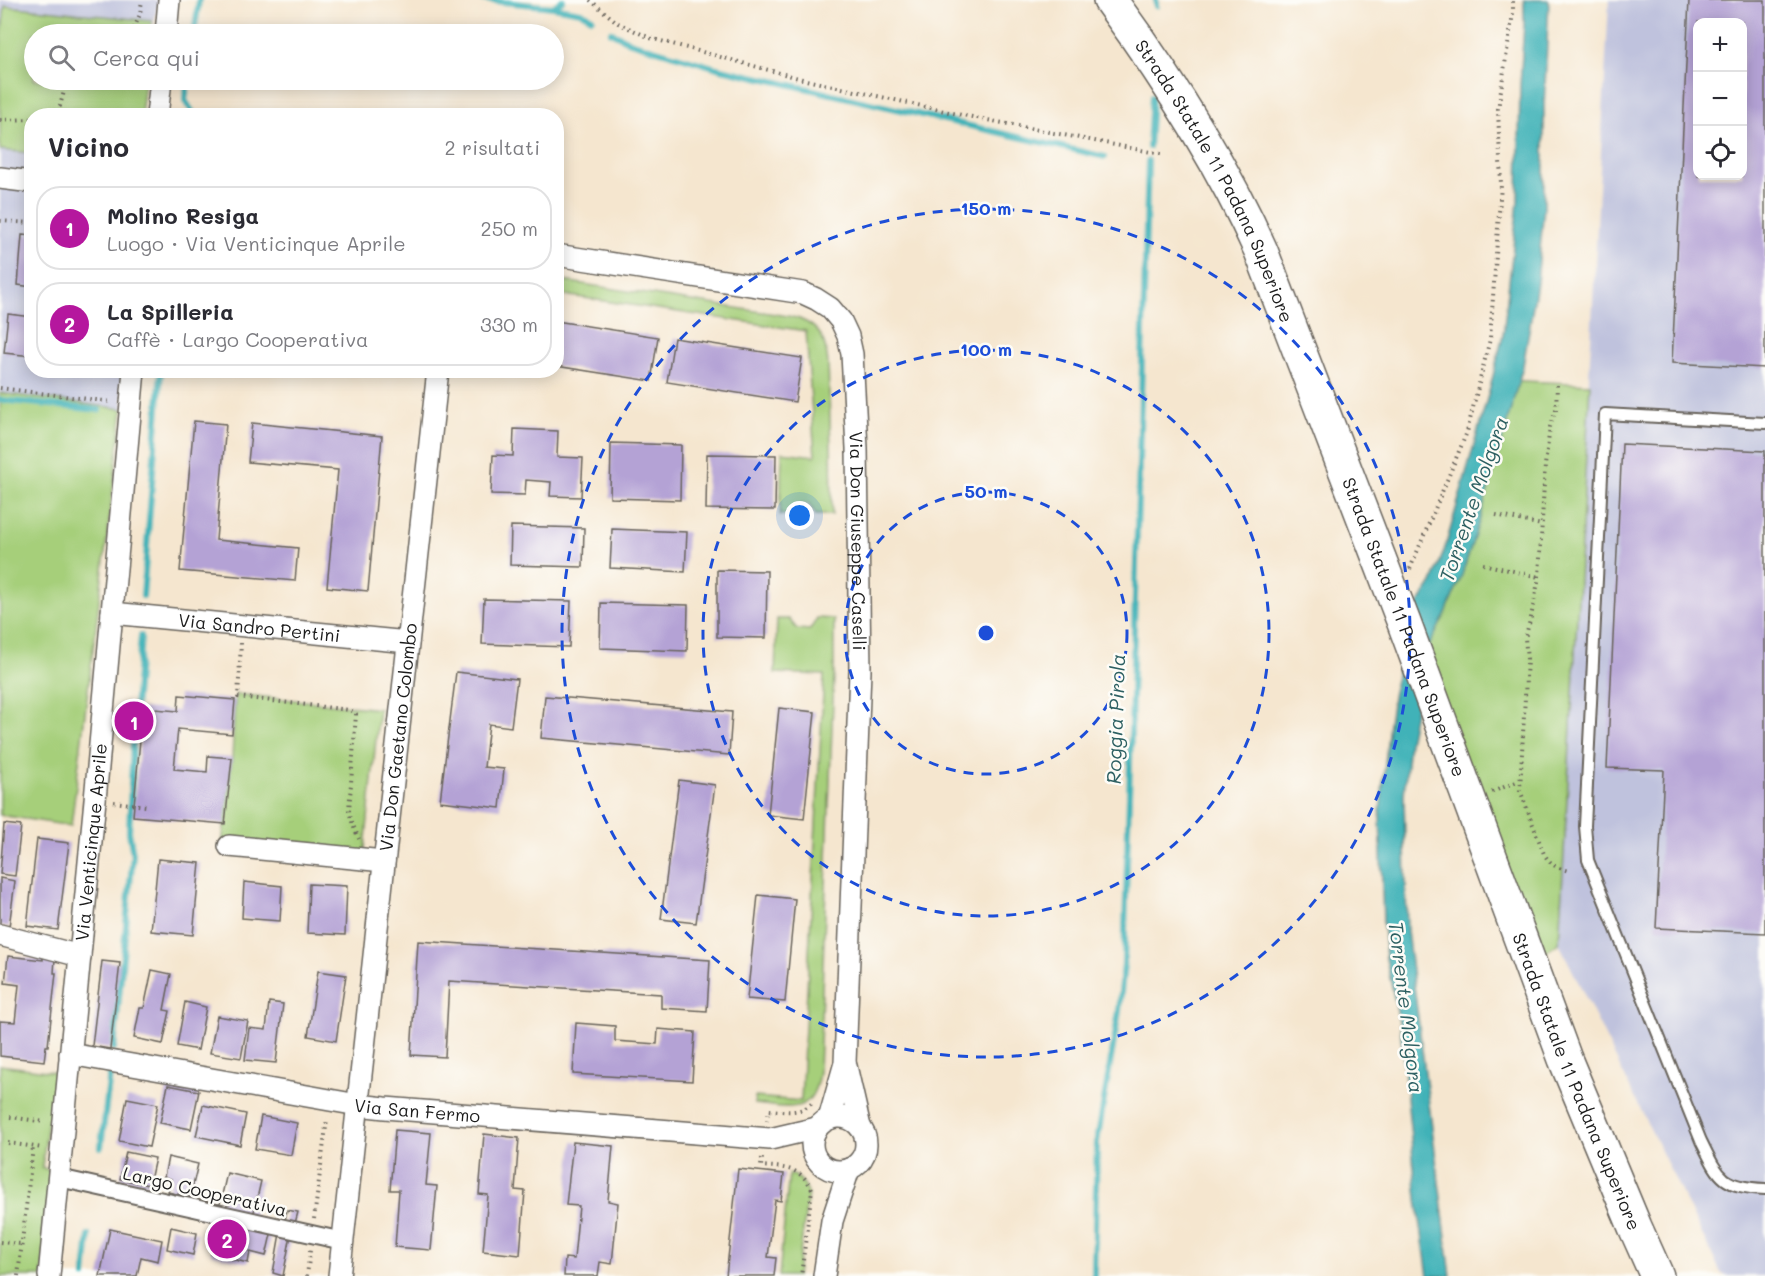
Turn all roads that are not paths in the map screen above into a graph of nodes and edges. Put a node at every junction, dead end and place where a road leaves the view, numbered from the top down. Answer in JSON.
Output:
{"nodes":[{"id":1,"x":170,"y":0,"type":"edge"},
{"id":2,"x":1110,"y":0,"type":"edge"},
{"id":3,"x":167,"y":24,"type":"edge"},
{"id":4,"x":160,"y":90,"type":"edge"},
{"id":5,"x":158,"y":108,"type":"edge"},
{"id":6,"x":0,"y":178,"type":"edge"},
{"id":7,"x":24,"y":181,"type":"edge"},
{"id":8,"x":564,"y":256,"type":"edge"},
{"id":9,"x":133,"y":378,"type":"edge"},
{"id":10,"x":437,"y":378,"type":"edge"},
{"id":11,"x":1765,"y":423,"type":"edge"},
{"id":12,"x":112,"y":613,"type":"junction"},
{"id":13,"x":408,"y":642,"type":"junction"},
{"id":14,"x":229,"y":846,"type":"dead end"},
{"id":15,"x":375,"y":860,"type":"junction"},
{"id":16,"x":0,"y":935,"type":"edge"},
{"id":17,"x":80,"y":956,"type":"junction"},
{"id":18,"x":70,"y":1054,"type":"junction"},
{"id":19,"x":1564,"y":1059,"type":"junction"},
{"id":20,"x":845,"y":1063,"type":"junction"},
{"id":21,"x":358,"y":1105,"type":"junction"},
{"id":22,"x":823,"y":1124,"type":"junction"},
{"id":23,"x":860,"y":1127,"type":"junction"},
{"id":24,"x":767,"y":1139,"type":"junction"},
{"id":25,"x":820,"y":1162,"type":"junction"},
{"id":26,"x":849,"y":1169,"type":"junction"},
{"id":27,"x":59,"y":1178,"type":"junction"},
{"id":28,"x":1765,"y":1189,"type":"edge"},
{"id":29,"x":832,"y":1221,"type":"junction"},
{"id":30,"x":343,"y":1241,"type":"junction"},
{"id":31,"x":49,"y":1276,"type":"edge"},
{"id":32,"x":339,"y":1276,"type":"edge"},
{"id":33,"x":824,"y":1276,"type":"edge"},
{"id":34,"x":1657,"y":1276,"type":"edge"},
{"id":35,"x":1676,"y":1276,"type":"edge"}],
"edges":[{"from":1,"to":3,"type":"street"},
{"from":2,"to":19,"type":"main road","name":"Strada Statale 11 Padana Superiore"},
{"from":4,"to":5,"type":"street"},
{"from":6,"to":7,"type":"street"},
{"from":8,"to":20,"type":"street","name":"Via Don Giuseppe Caselli"},
{"from":9,"to":12,"type":"street","name":"Via Venticinque Aprile"},
{"from":10,"to":13,"type":"street","name":"Via Don Gaetano Colombo"},
{"from":11,"to":28,"type":"lane"},
{"from":12,"to":13,"type":"street","name":"Via Sandro Pertini"},
{"from":12,"to":17,"type":"street","name":"Via Venticinque Aprile"},
{"from":13,"to":15,"type":"street","name":"Via Don Gaetano Colombo"},
{"from":14,"to":15,"type":"street"},
{"from":15,"to":21,"type":"street","name":"Via Don Gaetano Colombo"},
{"from":16,"to":17,"type":"street"},
{"from":17,"to":18,"type":"street","name":"Via Venticinque Aprile"},
{"from":18,"to":21,"type":"street","name":"Via San Fermo"},
{"from":18,"to":27,"type":"street","name":"Via Venticinque Aprile"},
{"from":19,"to":34,"type":"main road","name":"Strada Statale 11 Padana Superiore"},
{"from":19,"to":35,"type":"main road"},
{"from":20,"to":22,"type":"street","name":"Via Don Giuseppe Caselli"},
{"from":20,"to":23,"type":"street","name":"Via Don Giuseppe Caselli"},
{"from":21,"to":24,"type":"street","name":"Via San Fermo"},
{"from":21,"to":30,"type":"street","name":"Via Don Gaetano Colombo"},
{"from":22,"to":23,"type":"street"},
{"from":22,"to":24,"type":"street"},
{"from":22,"to":25,"type":"street"},
{"from":23,"to":26,"type":"street"},
{"from":24,"to":25,"type":"street"},
{"from":25,"to":26,"type":"street"},
{"from":25,"to":29,"type":"street"},
{"from":26,"to":29,"type":"street"},
{"from":27,"to":30,"type":"street","name":"Largo Cooperativa"},
{"from":27,"to":31,"type":"street","name":"Via Venticinque Aprile"},
{"from":29,"to":33,"type":"street"},
{"from":30,"to":32,"type":"street","name":"Via Don Gaetano Colombo"}]}
